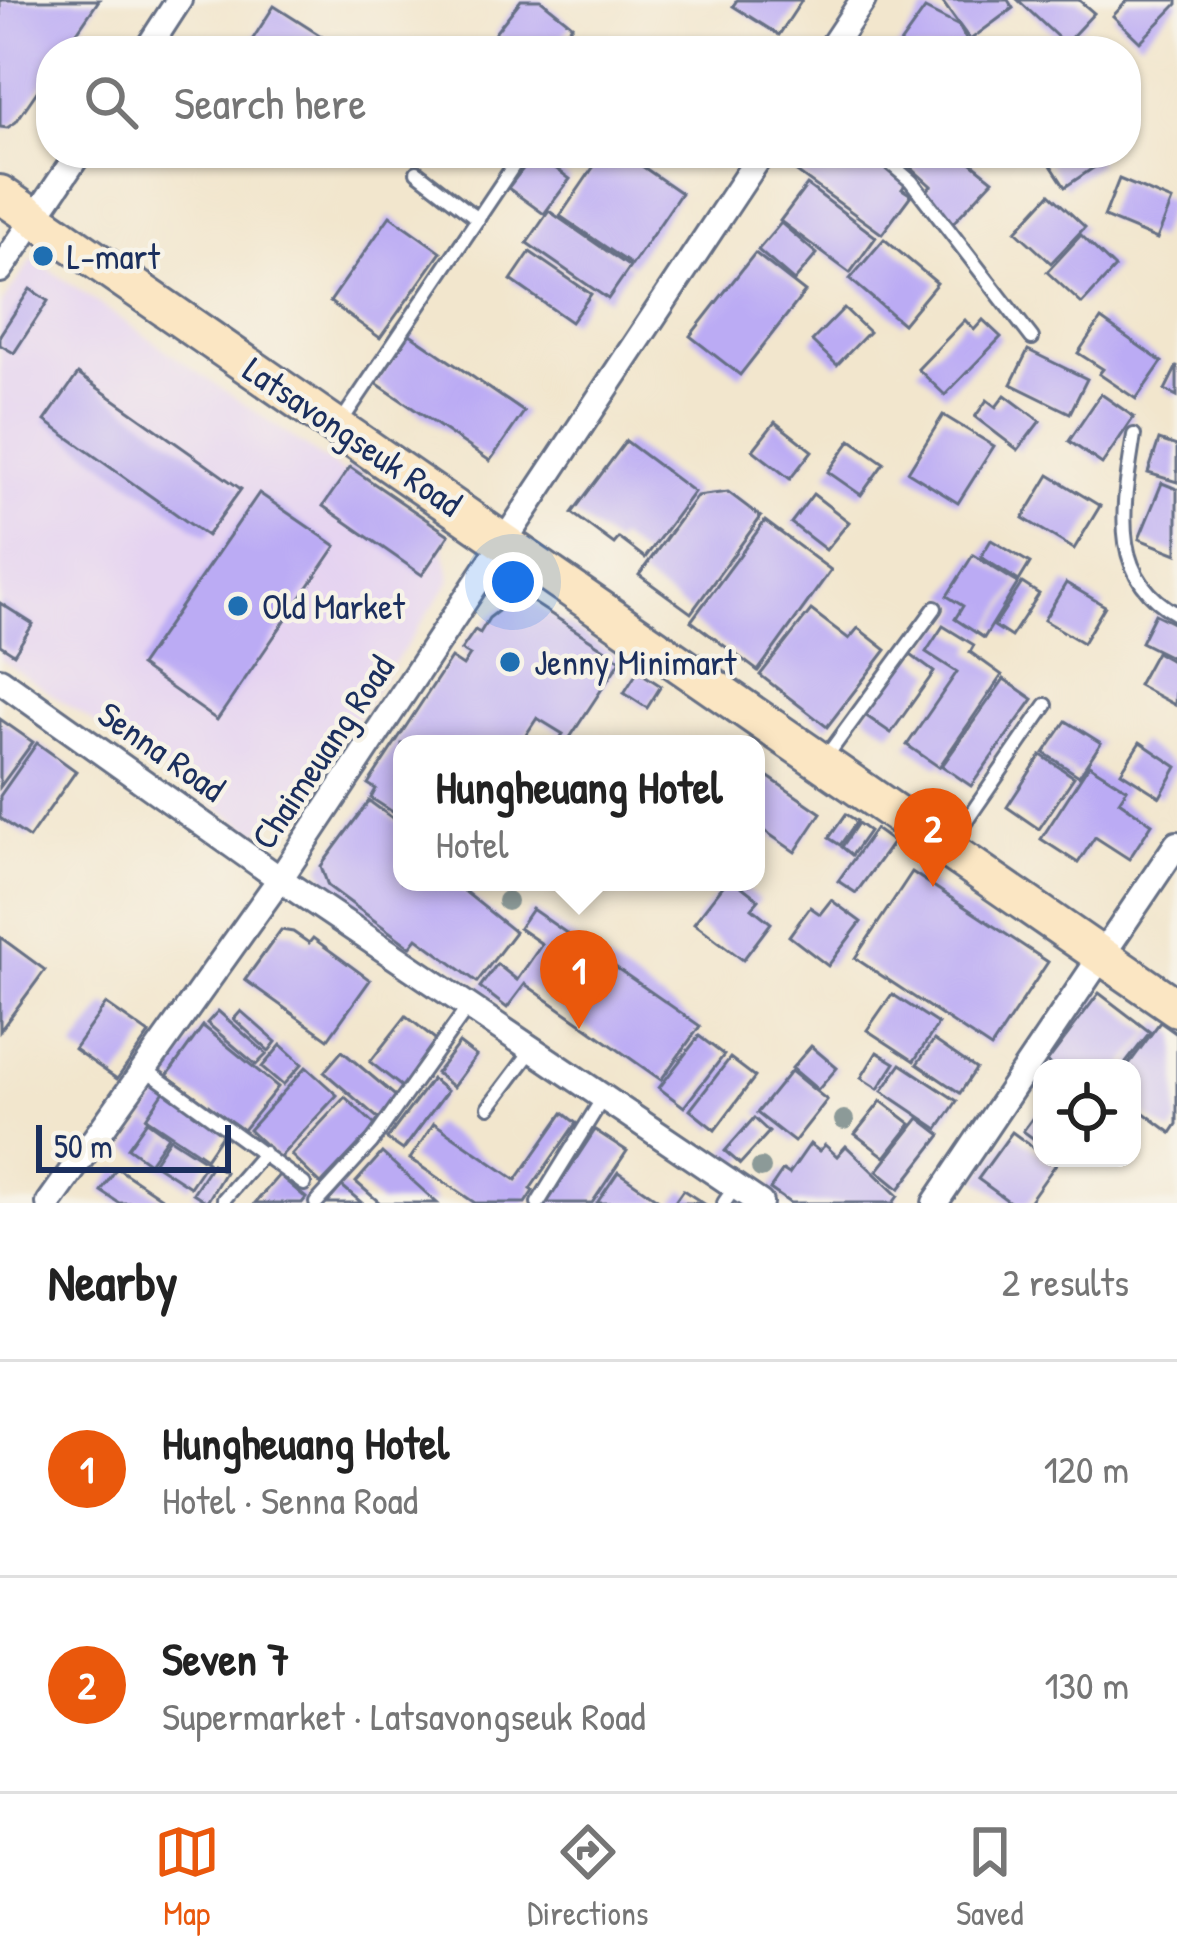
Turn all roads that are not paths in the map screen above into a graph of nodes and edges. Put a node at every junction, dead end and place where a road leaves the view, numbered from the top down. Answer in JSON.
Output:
{"nodes":[{"id":1,"x":179,"y":0,"type":"edge"},
{"id":2,"x":863,"y":0,"type":"edge"},
{"id":3,"x":156,"y":36,"type":"edge"},
{"id":4,"x":840,"y":36,"type":"edge"},
{"id":5,"x":69,"y":168,"type":"edge"},
{"id":6,"x":513,"y":168,"type":"edge"},
{"id":7,"x":752,"y":168,"type":"edge"},
{"id":8,"x":896,"y":168,"type":"edge"},
{"id":9,"x":417,"y":172,"type":"dead end"},
{"id":10,"x":0,"y":194,"type":"edge"},
{"id":11,"x":478,"y":218,"type":"junction"},
{"id":12,"x":36,"y":219,"type":"junction"},
{"id":13,"x":0,"y":270,"type":"edge"},
{"id":14,"x":1032,"y":338,"type":"dead end"},
{"id":15,"x":339,"y":426,"type":"junction"},
{"id":16,"x":1134,"y":436,"type":"dead end"},
{"id":17,"x":506,"y":541,"type":"junction"},
{"id":18,"x":935,"y":608,"type":"dead end"},
{"id":19,"x":1177,"y":614,"type":"edge"},
{"id":20,"x":0,"y":680,"type":"edge"},
{"id":21,"x":1046,"y":704,"type":"dead end"},
{"id":22,"x":822,"y":762,"type":"junction"},
{"id":23,"x":1177,"y":844,"type":"edge"},
{"id":24,"x":946,"y":849,"type":"junction"},
{"id":25,"x":280,"y":879,"type":"junction"},
{"id":26,"x":1101,"y":957,"type":"junction"},
{"id":27,"x":468,"y":1007,"type":"junction"},
{"id":28,"x":1177,"y":1008,"type":"edge"},
{"id":29,"x":532,"y":1050,"type":"junction"},
{"id":30,"x":145,"y":1069,"type":"junction"},
{"id":31,"x":603,"y":1098,"type":"junction"},
{"id":32,"x":489,"y":1107,"type":"dead end"},
{"id":33,"x":263,"y":1153,"type":"junction"},
{"id":34,"x":304,"y":1184,"type":"dead end"},
{"id":35,"x":729,"y":1195,"type":"edge"},
{"id":36,"x":224,"y":1199,"type":"dead end"},
{"id":37,"x":49,"y":1203,"type":"edge"},
{"id":38,"x":316,"y":1203,"type":"edge"},
{"id":39,"x":538,"y":1203,"type":"edge"},
{"id":40,"x":760,"y":1203,"type":"edge"},
{"id":41,"x":935,"y":1203,"type":"edge"}],
"edges":[{"from":1,"to":3,"type":"street"},
{"from":2,"to":4,"type":"street"},
{"from":5,"to":12,"type":"street"},
{"from":6,"to":11,"type":"lane"},
{"from":7,"to":17,"type":"street","name":"Chaimeuang Road"},
{"from":8,"to":14,"type":"lane"},
{"from":9,"to":11,"type":"lane"},
{"from":10,"to":12,"type":"street","name":"Latsavongseuk Road"},
{"from":11,"to":15,"type":"lane"},
{"from":12,"to":13,"type":"street"},
{"from":12,"to":15,"type":"street","name":"Latsavongseuk Road"},
{"from":15,"to":17,"type":"street","name":"Latsavongseuk Road"},
{"from":16,"to":19,"type":"lane"},
{"from":17,"to":22,"type":"street","name":"Latsavongseuk Road"},
{"from":17,"to":25,"type":"street","name":"Chaimeuang Road"},
{"from":18,"to":22,"type":"lane"},
{"from":20,"to":25,"type":"street","name":"Senna Road"},
{"from":21,"to":24,"type":"lane"},
{"from":22,"to":24,"type":"street","name":"Latsavongseuk Road"},
{"from":23,"to":26,"type":"street"},
{"from":24,"to":26,"type":"street","name":"Latsavongseuk Road"},
{"from":25,"to":27,"type":"street","name":"Senna Road"},
{"from":25,"to":30,"type":"street","name":"Chaimeuang Road"},
{"from":26,"to":28,"type":"street","name":"Latsavongseuk Road"},
{"from":26,"to":41,"type":"street"},
{"from":27,"to":29,"type":"street","name":"Senna Road"},
{"from":27,"to":38,"type":"lane"},
{"from":29,"to":31,"type":"street","name":"Senna Road"},
{"from":29,"to":32,"type":"lane"},
{"from":30,"to":33,"type":"lane"},
{"from":30,"to":37,"type":"street","name":"Chaimeuang Road"},
{"from":31,"to":35,"type":"street","name":"Senna Road"},
{"from":31,"to":39,"type":"lane"},
{"from":33,"to":34,"type":"lane"},
{"from":33,"to":36,"type":"lane"},
{"from":35,"to":40,"type":"street","name":"Senna Road"}]}
